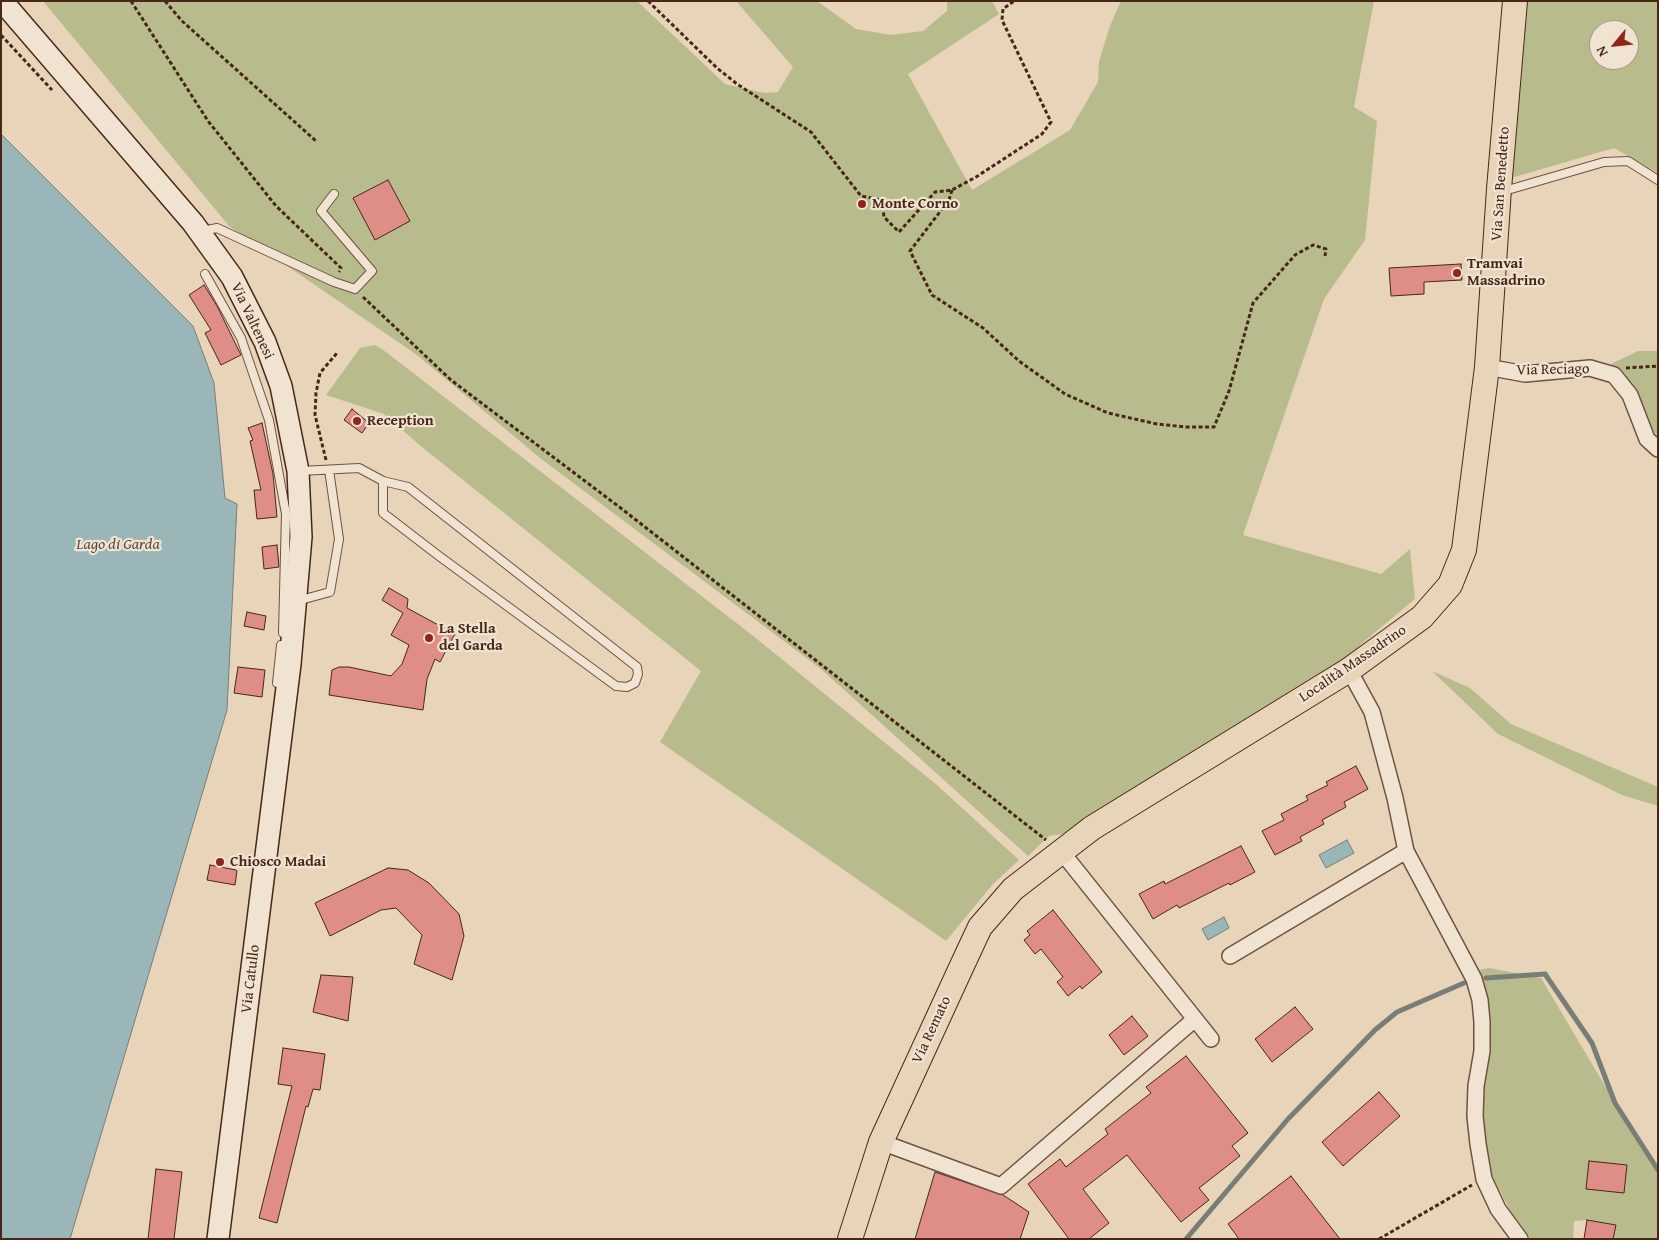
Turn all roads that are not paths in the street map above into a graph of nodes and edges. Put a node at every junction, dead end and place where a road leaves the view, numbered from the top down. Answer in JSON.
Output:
{"nodes":[{"id":1,"x":2,"y":1,"type":"edge"},
{"id":2,"x":1515,"y":1,"type":"edge"},
{"id":3,"x":1658,"y":180,"type":"edge"},
{"id":4,"x":1505,"y":189,"type":"junction"},
{"id":5,"x":334,"y":194,"type":"dead end"},
{"id":6,"x":199,"y":232,"type":"junction"},
{"id":7,"x":205,"y":274,"type":"dead end"},
{"id":8,"x":1491,"y":368,"type":"junction"},
{"id":9,"x":1658,"y":449,"type":"edge"},
{"id":10,"x":329,"y":470,"type":"junction"},
{"id":11,"x":298,"y":471,"type":"junction"},
{"id":12,"x":383,"y":481,"type":"junction"},
{"id":13,"x":295,"y":602,"type":"junction"},
{"id":14,"x":288,"y":634,"type":"junction"},
{"id":15,"x":1350,"y":670,"type":"junction"},
{"id":16,"x":277,"y":687,"type":"dead end"},
{"id":17,"x":283,"y":719,"type":"joint"},
{"id":18,"x":1061,"y":851,"type":"junction"},
{"id":19,"x":1406,"y":851,"type":"junction"},
{"id":20,"x":1230,"y":956,"type":"dead end"},
{"id":21,"x":1195,"y":1019,"type":"junction"},
{"id":22,"x":1211,"y":1039,"type":"dead end"},
{"id":23,"x":881,"y":1142,"type":"junction"},
{"id":24,"x":218,"y":1239,"type":"edge"},
{"id":25,"x":850,"y":1239,"type":"edge"},
{"id":26,"x":1520,"y":1239,"type":"edge"}],
"edges":[{"from":1,"to":6,"type":"street","name":"Via Valtenesi"},
{"from":2,"to":4,"type":"main road","name":"Via San Benedetto"},
{"from":3,"to":4,"type":"lane"},
{"from":4,"to":8,"type":"main road","name":"Via San Benedetto"},
{"from":5,"to":6,"type":"lane"},
{"from":6,"to":11,"type":"street","name":"Via Valtenesi"},
{"from":7,"to":14,"type":"lane"},
{"from":8,"to":9,"type":"street","name":"Via Reciago"},
{"from":8,"to":15,"type":"main road","name":"Località Massadrino"},
{"from":10,"to":11,"type":"lane"},
{"from":10,"to":12,"type":"lane"},
{"from":10,"to":13,"type":"lane"},
{"from":11,"to":13,"type":"street","name":"Via Valtenesi"},
{"from":12,"to":12,"type":"lane"},
{"from":13,"to":14,"type":"street","name":"Via Valtenesi"},
{"from":14,"to":16,"type":"lane"},
{"from":14,"to":17,"type":"street","name":"Via Valtenesi"},
{"from":15,"to":18,"type":"main road","name":"Località Massadrino"},
{"from":15,"to":19,"type":"street"},
{"from":17,"to":24,"type":"street","name":"Via Catullo"},
{"from":18,"to":21,"type":"street"},
{"from":18,"to":23,"type":"main road","name":"Via Remato"},
{"from":19,"to":20,"type":"street"},
{"from":19,"to":26,"type":"street"},
{"from":21,"to":22,"type":"street"},
{"from":21,"to":23,"type":"street"},
{"from":23,"to":25,"type":"main road","name":"Via Remato"}]}
